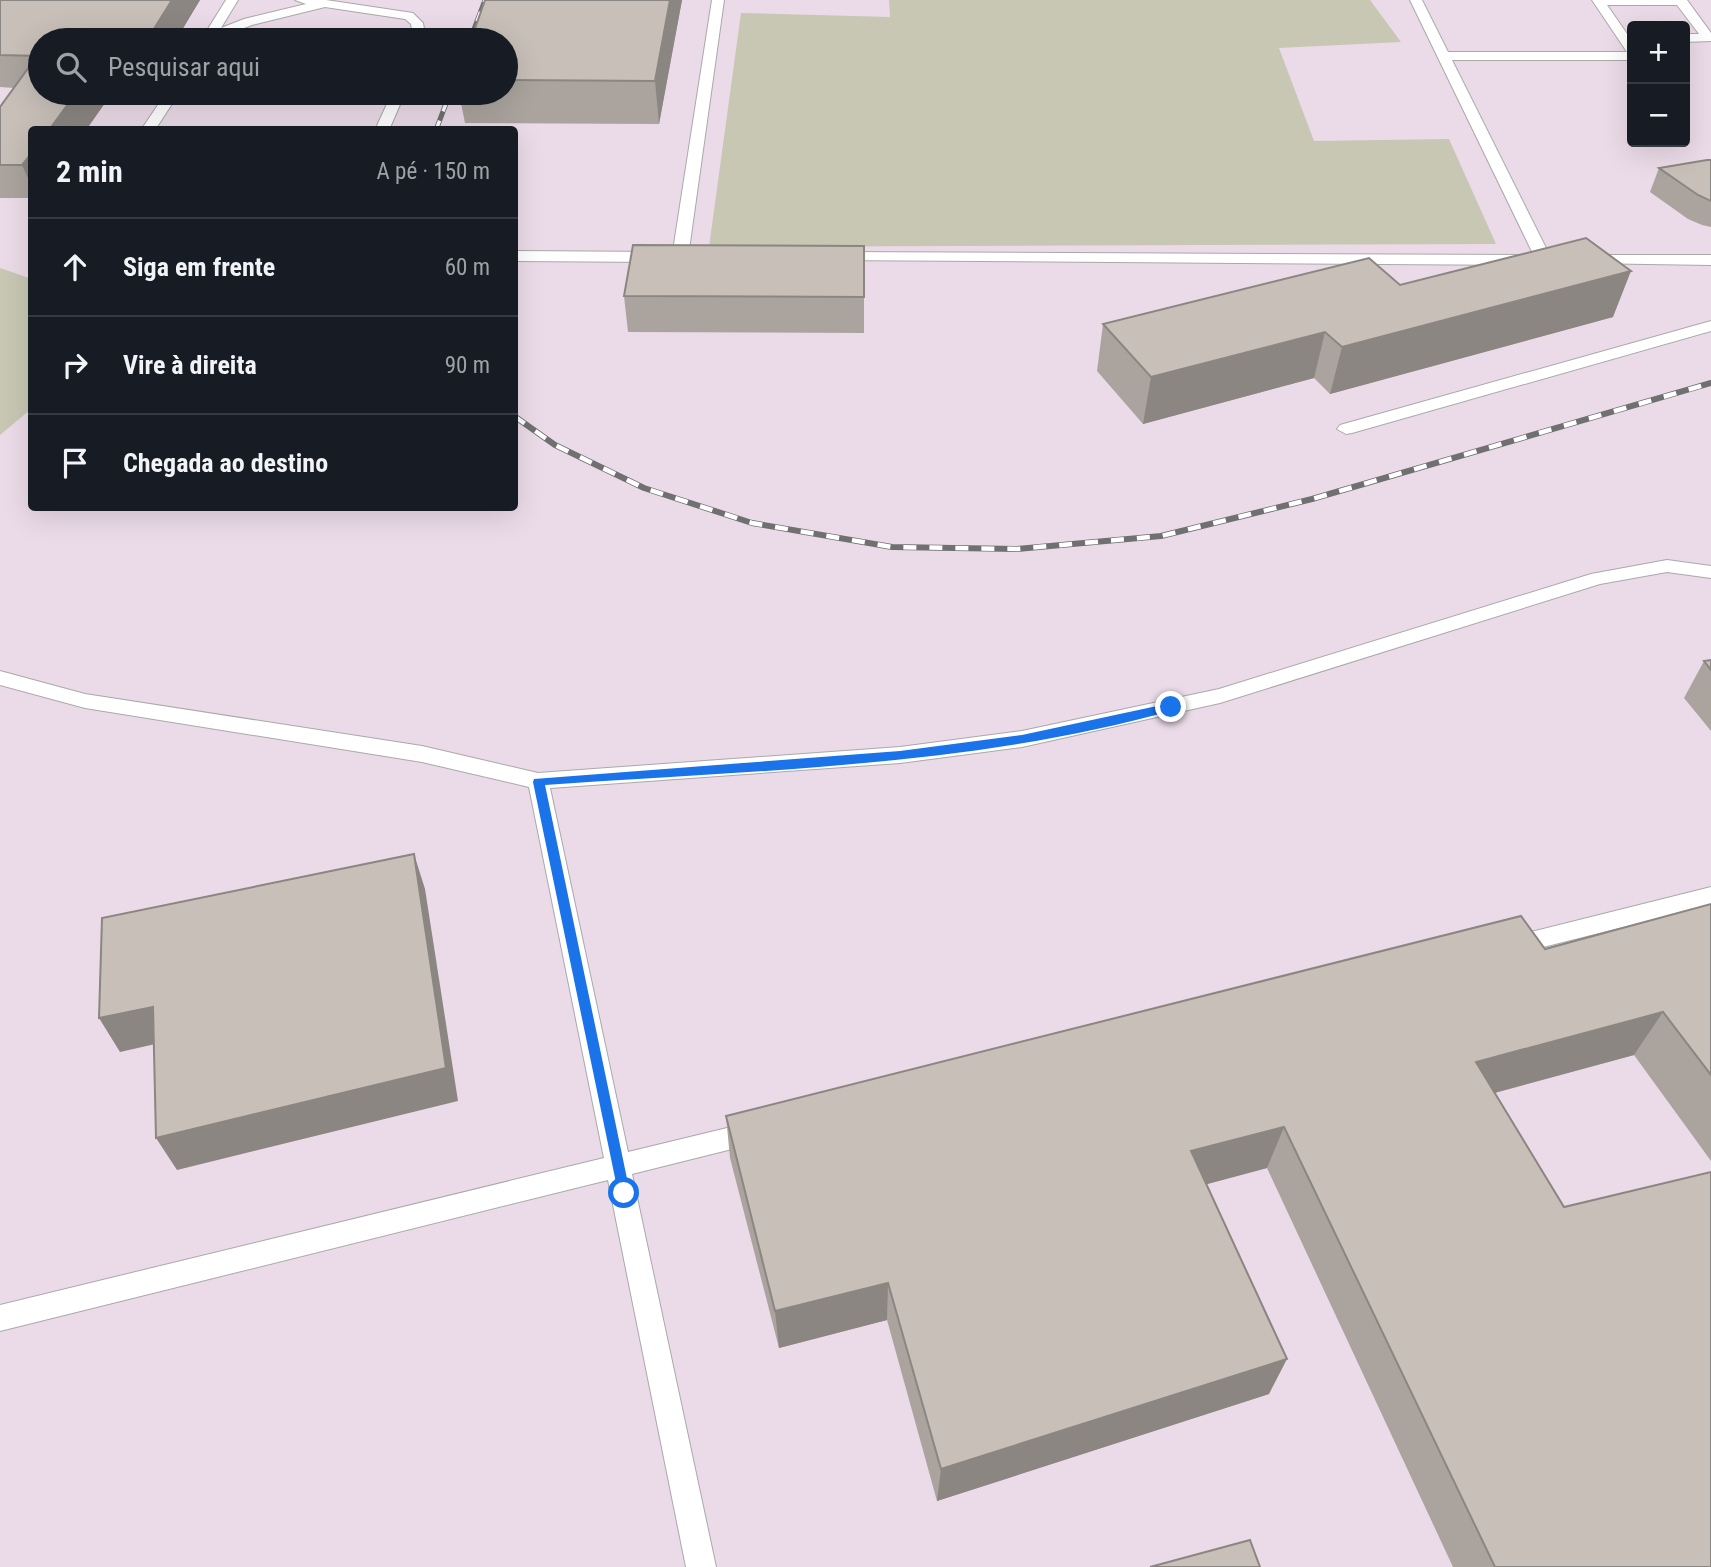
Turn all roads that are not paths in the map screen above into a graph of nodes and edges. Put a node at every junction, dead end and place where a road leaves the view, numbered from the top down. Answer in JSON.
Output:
{"nodes":[{"id":1,"x":232,"y":0,"type":"edge"},
{"id":2,"x":301,"y":0,"type":"edge"},
{"id":3,"x":718,"y":0,"type":"edge"},
{"id":4,"x":1416,"y":0,"type":"edge"},
{"id":5,"x":1598,"y":0,"type":"edge"},
{"id":6,"x":320,"y":5,"type":"junction"},
{"id":7,"x":214,"y":28,"type":"edge"},
{"id":8,"x":234,"y":28,"type":"edge"},
{"id":9,"x":418,"y":28,"type":"edge"},
{"id":10,"x":1627,"y":37,"type":"edge"},
{"id":11,"x":1690,"y":38,"type":"edge"},
{"id":12,"x":1443,"y":56,"type":"junction"},
{"id":13,"x":1627,"y":56,"type":"edge"},
{"id":14,"x":164,"y":105,"type":"edge"},
{"id":15,"x":393,"y":105,"type":"edge"},
{"id":16,"x":151,"y":126,"type":"edge"},
{"id":17,"x":384,"y":126,"type":"edge"},
{"id":18,"x":518,"y":256,"type":"edge"},
{"id":19,"x":813,"y":257,"type":"edge"},
{"id":20,"x":1558,"y":260,"type":"junction"},
{"id":21,"x":1711,"y":260,"type":"edge"},
{"id":22,"x":1711,"y":327,"type":"edge"},
{"id":23,"x":1346,"y":429,"type":"dead end"},
{"id":24,"x":1711,"y":572,"type":"edge"},
{"id":25,"x":0,"y":678,"type":"edge"},
{"id":26,"x":538,"y":782,"type":"junction"},
{"id":27,"x":1711,"y":896,"type":"edge"},
{"id":28,"x":1482,"y":953,"type":"edge"},
{"id":29,"x":780,"y":1126,"type":"edge"},
{"id":30,"x":618,"y":1166,"type":"junction"},
{"id":31,"x":0,"y":1318,"type":"edge"},
{"id":32,"x":701,"y":1567,"type":"edge"}],
"edges":[{"from":1,"to":7,"type":"lane"},
{"from":2,"to":6,"type":"lane"},
{"from":3,"to":18,"type":"lane"},
{"from":4,"to":12,"type":"lane"},
{"from":5,"to":10,"type":"lane"},
{"from":5,"to":11,"type":"lane"},
{"from":6,"to":8,"type":"lane"},
{"from":6,"to":9,"type":"lane"},
{"from":12,"to":13,"type":"lane"},
{"from":12,"to":20,"type":"lane"},
{"from":14,"to":16,"type":"lane"},
{"from":15,"to":17,"type":"lane"},
{"from":19,"to":20,"type":"lane"},
{"from":20,"to":21,"type":"lane"},
{"from":22,"to":23,"type":"lane"},
{"from":24,"to":26,"type":"lane"},
{"from":25,"to":26,"type":"lane"},
{"from":26,"to":30,"type":"lane"},
{"from":27,"to":28,"type":"lane"},
{"from":29,"to":30,"type":"lane"},
{"from":30,"to":31,"type":"lane"},
{"from":30,"to":32,"type":"lane"}]}
